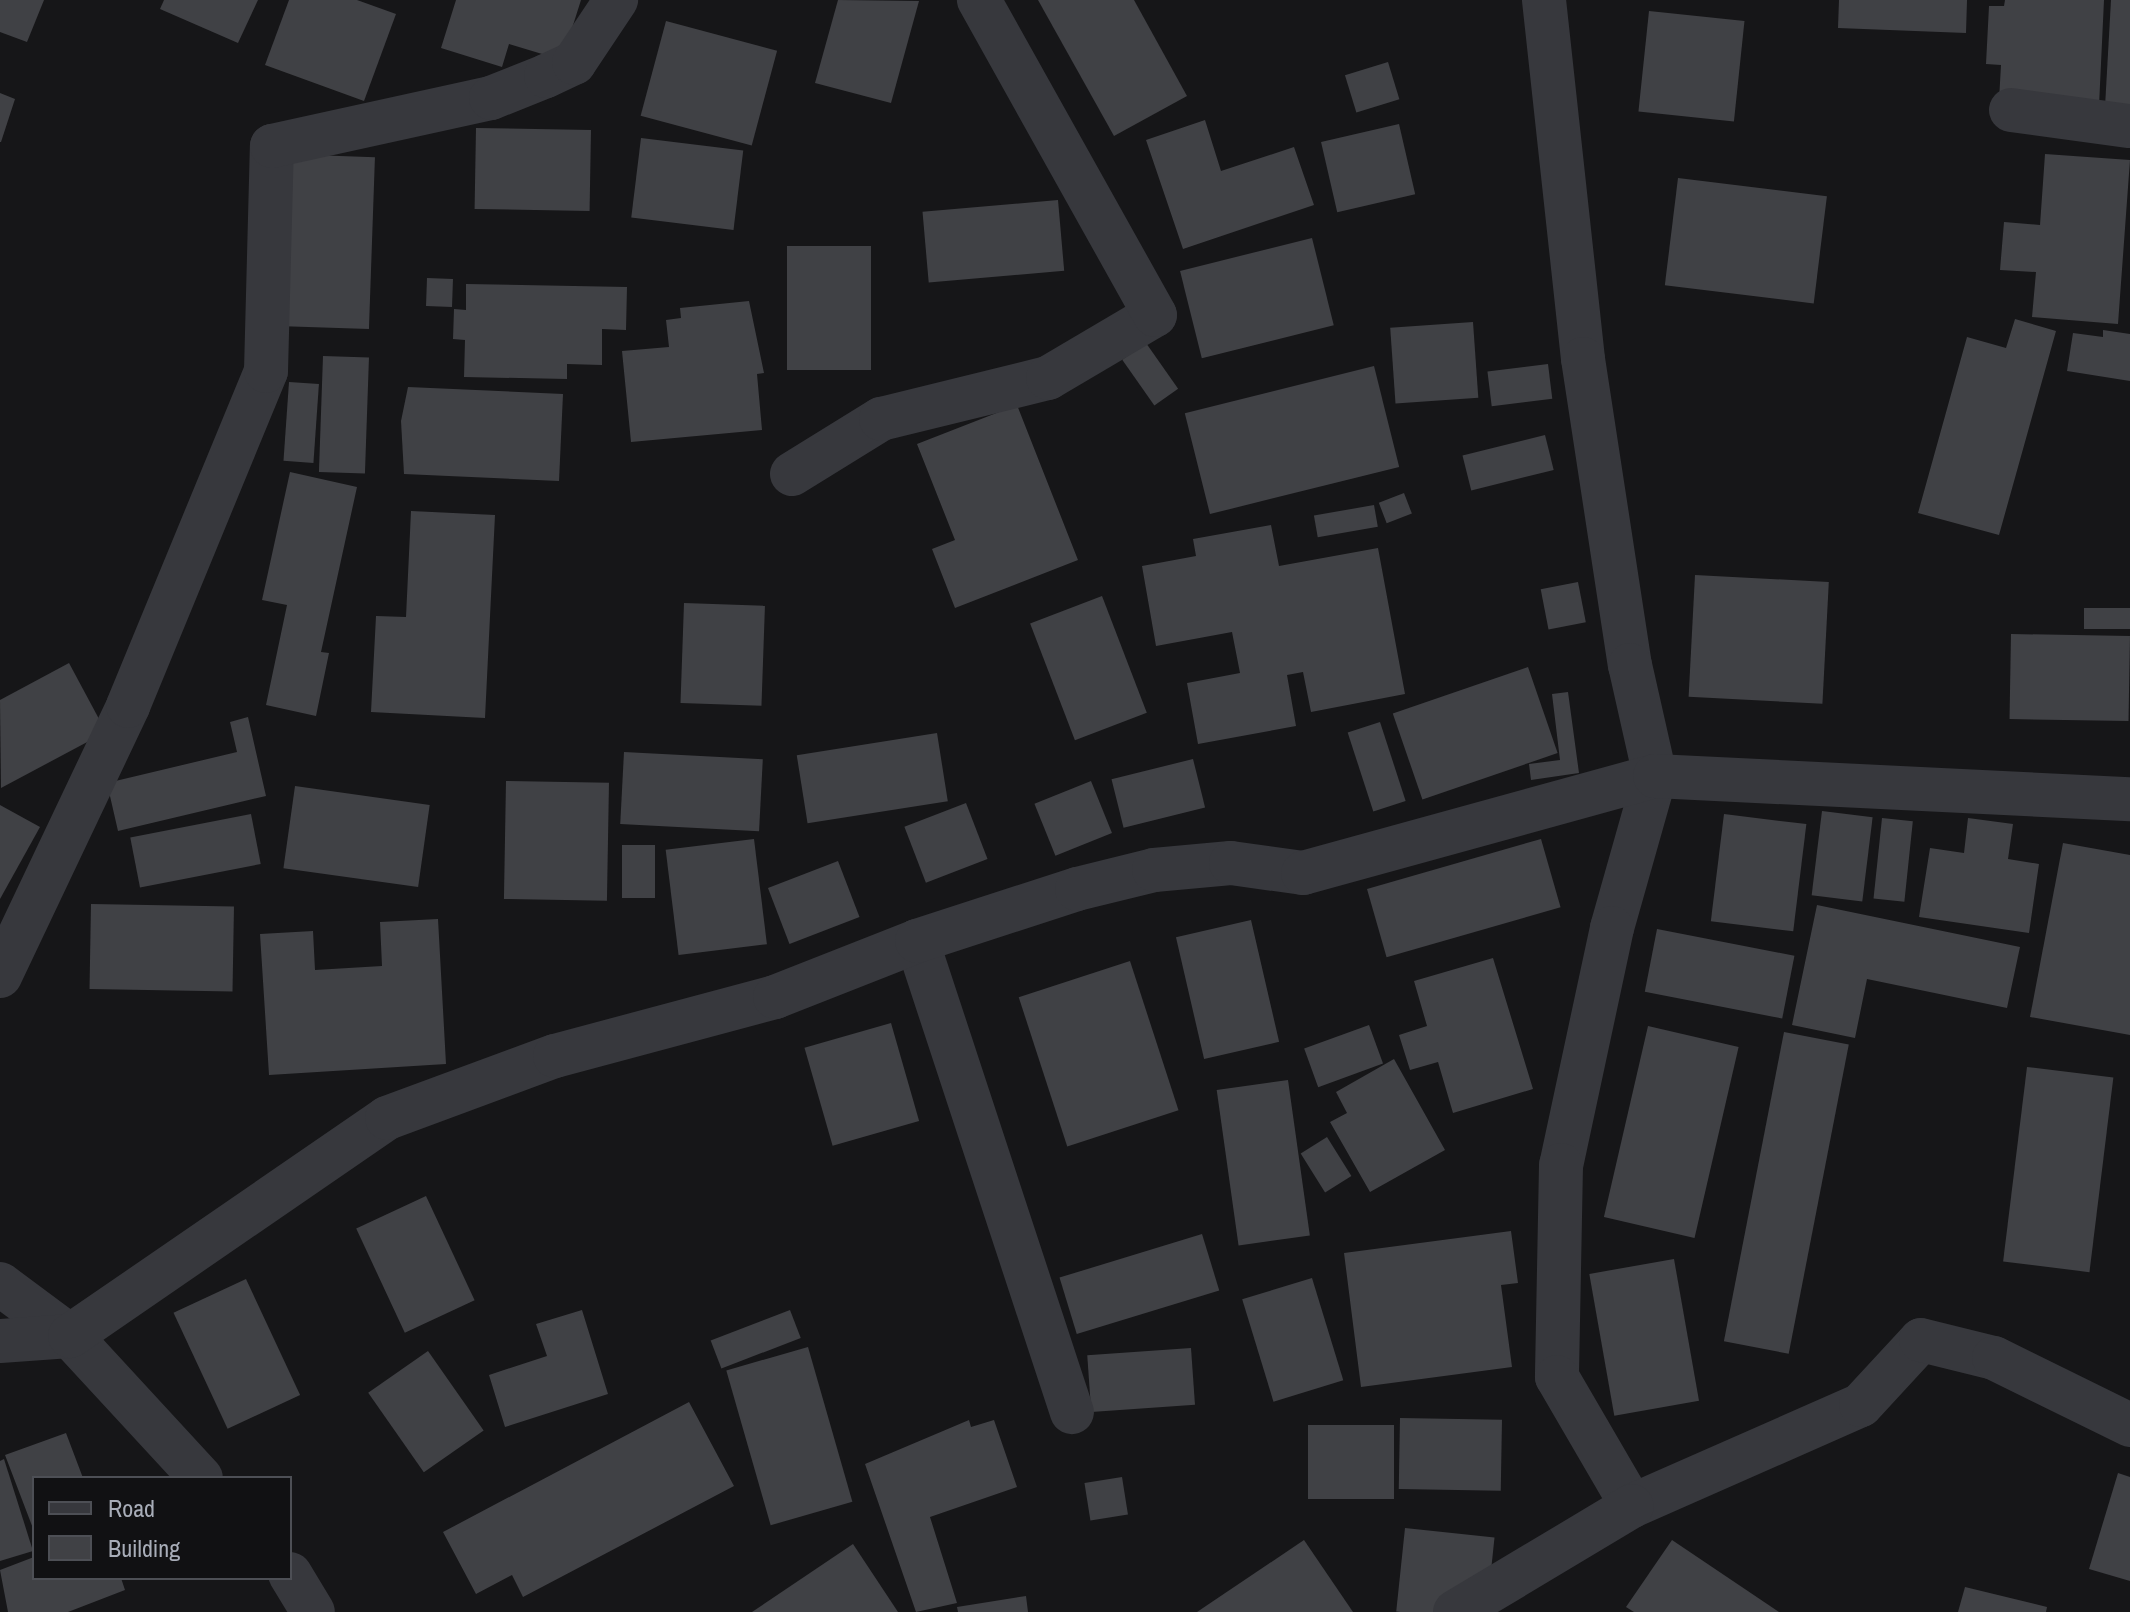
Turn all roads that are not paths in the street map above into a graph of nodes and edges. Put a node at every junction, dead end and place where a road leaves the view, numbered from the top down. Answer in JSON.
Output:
{"nodes":[{"id":1,"x":616,"y":0,"type":"edge"},
{"id":2,"x":979,"y":0,"type":"edge"},
{"id":3,"x":1544,"y":0,"type":"edge"},
{"id":4,"x":2011,"y":110,"type":"dead end"},
{"id":5,"x":2130,"y":126,"type":"edge"},
{"id":6,"x":792,"y":474,"type":"dead end"},
{"id":7,"x":1655,"y":776,"type":"junction"},
{"id":8,"x":2130,"y":799,"type":"edge"},
{"id":9,"x":917,"y":941,"type":"junction"},
{"id":10,"x":0,"y":976,"type":"edge"},
{"id":11,"x":0,"y":1284,"type":"edge"},
{"id":12,"x":70,"y":1336,"type":"junction"},
{"id":13,"x":0,"y":1341,"type":"edge"},
{"id":14,"x":1072,"y":1412,"type":"dead end"},
{"id":15,"x":2130,"y":1425,"type":"edge"},
{"id":16,"x":199,"y":1476,"type":"edge"},
{"id":17,"x":1632,"y":1506,"type":"junction"},
{"id":18,"x":1455,"y":1612,"type":"edge"}],
"edges":[{"from":1,"to":10,"type":"street"},
{"from":2,"to":6,"type":"street"},
{"from":3,"to":7,"type":"street"},
{"from":4,"to":5,"type":"street"},
{"from":7,"to":8,"type":"street"},
{"from":7,"to":9,"type":"street"},
{"from":7,"to":17,"type":"street"},
{"from":9,"to":12,"type":"street"},
{"from":9,"to":14,"type":"street"},
{"from":11,"to":12,"type":"street"},
{"from":12,"to":13,"type":"street"},
{"from":12,"to":16,"type":"street"},
{"from":15,"to":17,"type":"street"},
{"from":17,"to":18,"type":"street"}]}
